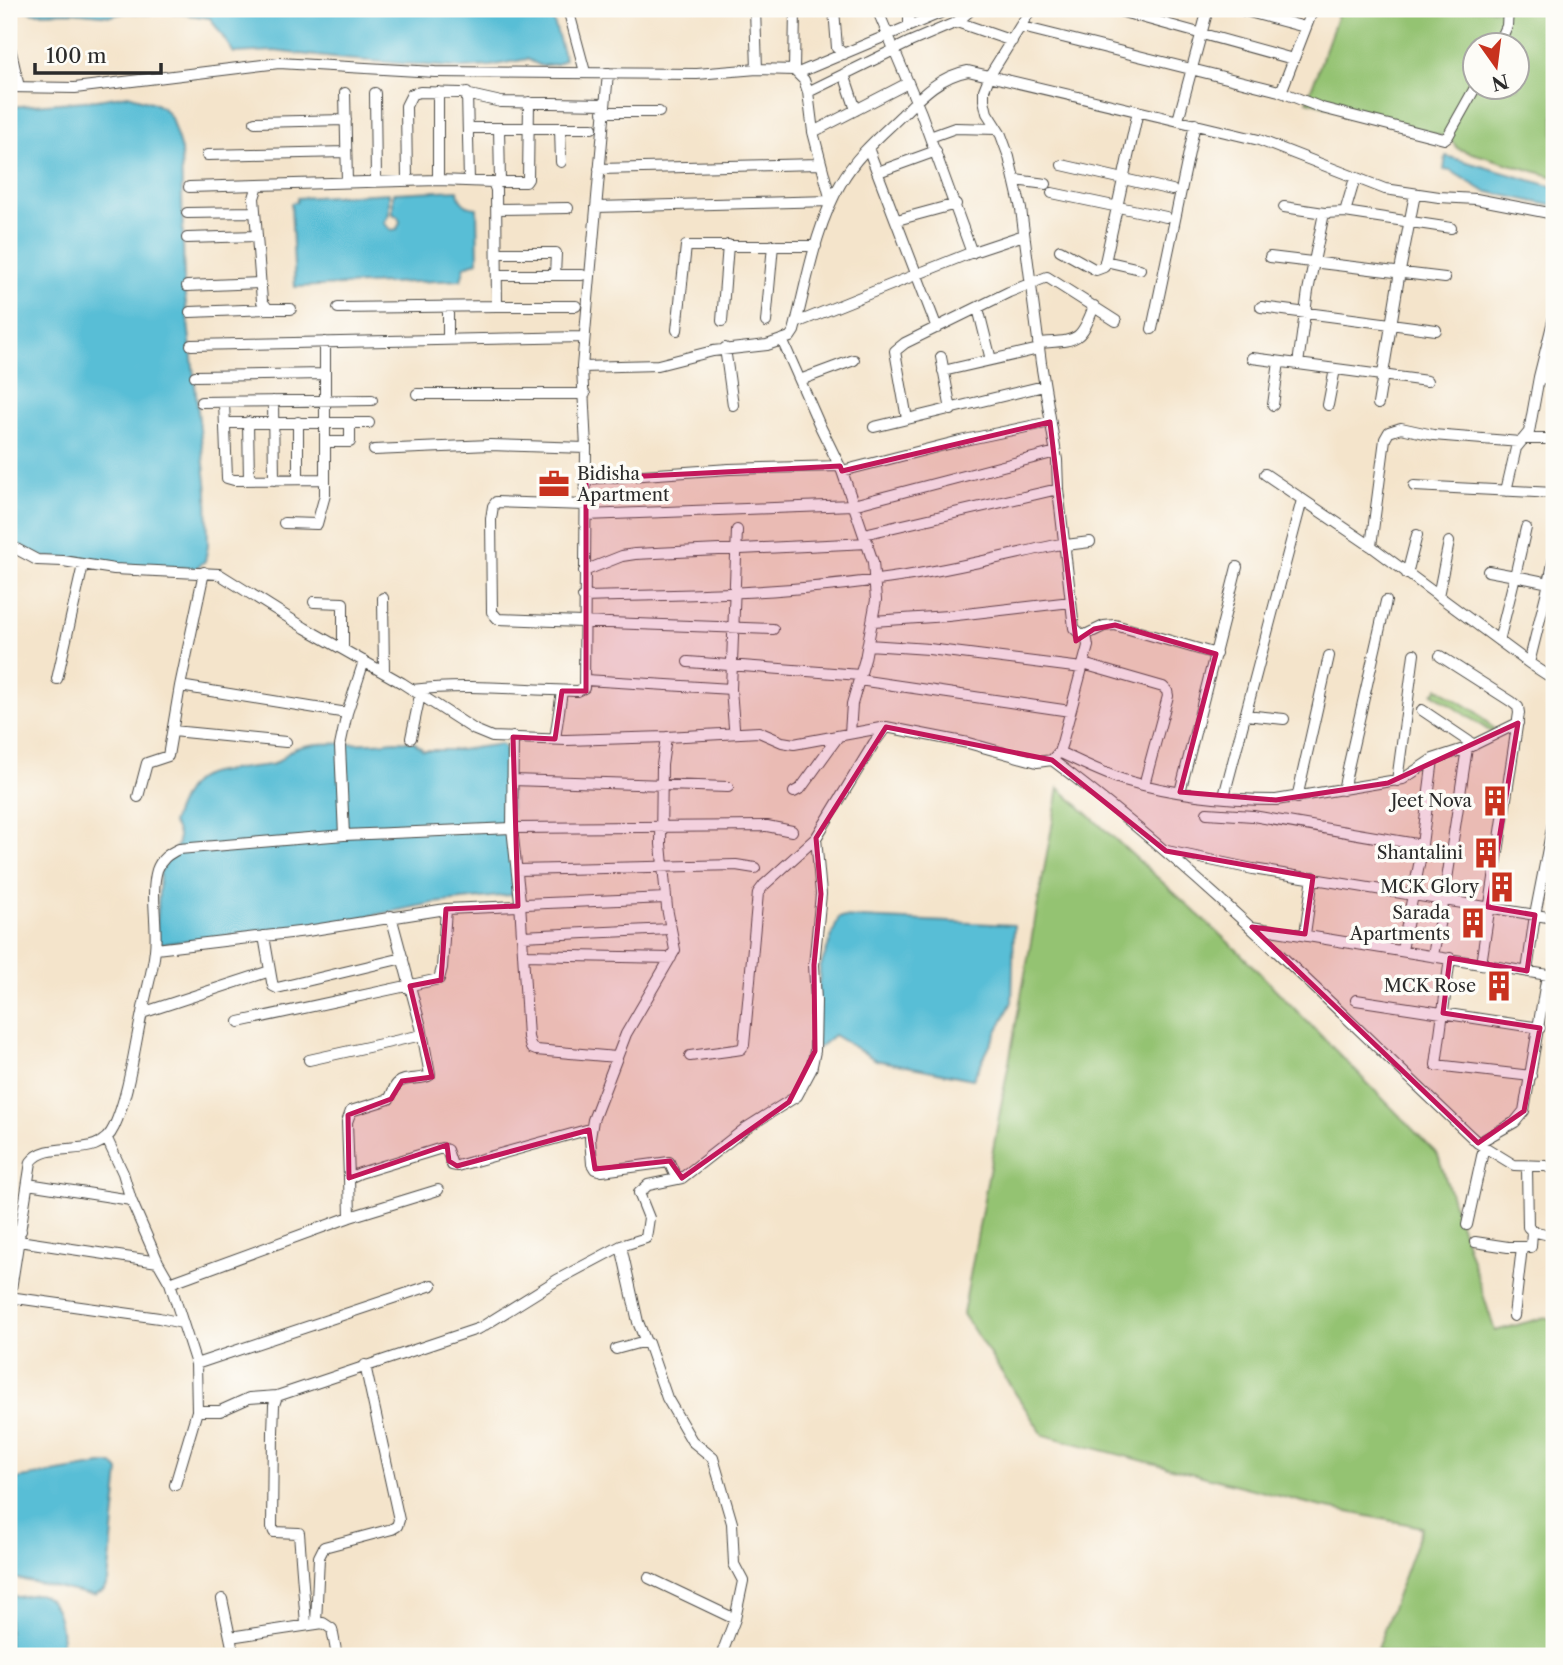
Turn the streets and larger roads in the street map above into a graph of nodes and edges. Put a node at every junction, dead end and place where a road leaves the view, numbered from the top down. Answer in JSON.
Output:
{"nodes":[{"id":1,"x":568,"y":9,"type":"edge"},
{"id":2,"x":755,"y":9,"type":"edge"},
{"id":3,"x":795,"y":9,"type":"edge"},
{"id":4,"x":834,"y":9,"type":"edge"},
{"id":5,"x":877,"y":9,"type":"edge"},
{"id":6,"x":909,"y":9,"type":"edge"},
{"id":7,"x":972,"y":9,"type":"edge"},
{"id":8,"x":1031,"y":9,"type":"edge"},
{"id":9,"x":1112,"y":9,"type":"edge"},
{"id":10,"x":1208,"y":9,"type":"edge"},
{"id":11,"x":1238,"y":9,"type":"edge"},
{"id":12,"x":1313,"y":9,"type":"edge"},
{"id":13,"x":1508,"y":9,"type":"edge"},
{"id":14,"x":945,"y":11,"type":"dead end"},
{"id":15,"x":957,"y":22,"type":"junction"},
{"id":16,"x":909,"y":25,"type":"junction"},
{"id":17,"x":1022,"y":27,"type":"junction"},
{"id":18,"x":1305,"y":27,"type":"junction"},
{"id":19,"x":1504,"y":32,"type":"edge"},
{"id":20,"x":889,"y":34,"type":"junction"},
{"id":21,"x":1201,"y":34,"type":"junction"},
{"id":22,"x":1012,"y":41,"type":"junction"},
{"id":23,"x":9,"y":43,"type":"edge"},
{"id":24,"x":895,"y":49,"type":"junction"},
{"id":25,"x":844,"y":54,"type":"junction"},
{"id":26,"x":1293,"y":59,"type":"junction"},
{"id":27,"x":1191,"y":68,"type":"junction"},
{"id":28,"x":757,"y":69,"type":"junction"},
{"id":29,"x":796,"y":71,"type":"junction"},
{"id":30,"x":585,"y":72,"type":"junction"},
{"id":31,"x":608,"y":73,"type":"junction"},
{"id":32,"x":844,"y":74,"type":"junction"},
{"id":33,"x":990,"y":75,"type":"junction"},
{"id":34,"x":908,"y":83,"type":"junction"},
{"id":35,"x":14,"y":87,"type":"edge"},
{"id":36,"x":1279,"y":91,"type":"junction"},
{"id":37,"x":438,"y":92,"type":"junction"},
{"id":38,"x":808,"y":92,"type":"junction"},
{"id":39,"x":345,"y":93,"type":"dead end"},
{"id":40,"x":375,"y":93,"type":"dead end"},
{"id":41,"x":467,"y":93,"type":"junction"},
{"id":42,"x":916,"y":102,"type":"junction"},
{"id":43,"x":1466,"y":102,"type":"edge"},
{"id":44,"x":529,"y":103,"type":"junction"},
{"id":45,"x":604,"y":108,"type":"junction"},
{"id":46,"x":856,"y":110,"type":"junction"},
{"id":47,"x":1138,"y":111,"type":"junction"},
{"id":48,"x":659,"y":112,"type":"dead end"},
{"id":49,"x":345,"y":120,"type":"junction"},
{"id":50,"x":1178,"y":120,"type":"junction"},
{"id":51,"x":255,"y":122,"type":"dead end"},
{"id":52,"x":1195,"y":124,"type":"junction"},
{"id":53,"x":468,"y":128,"type":"junction"},
{"id":54,"x":499,"y":128,"type":"junction"},
{"id":55,"x":529,"y":128,"type":"junction"},
{"id":56,"x":561,"y":128,"type":"junction"},
{"id":57,"x":592,"y":128,"type":"dead end"},
{"id":58,"x":997,"y":129,"type":"junction"},
{"id":59,"x":813,"y":132,"type":"junction"},
{"id":60,"x":930,"y":137,"type":"junction"},
{"id":61,"x":869,"y":148,"type":"junction"},
{"id":62,"x":936,"y":151,"type":"junction"},
{"id":63,"x":346,"y":152,"type":"junction"},
{"id":64,"x":207,"y":155,"type":"dead end"},
{"id":65,"x":561,"y":162,"type":"dead end"},
{"id":66,"x":820,"y":164,"type":"junction"},
{"id":67,"x":1062,"y":165,"type":"dead end"},
{"id":68,"x":599,"y":169,"type":"junction"},
{"id":69,"x":878,"y":172,"type":"junction"},
{"id":70,"x":1123,"y":178,"type":"junction"},
{"id":71,"x":1355,"y":178,"type":"junction"},
{"id":72,"x":438,"y":180,"type":"junction"},
{"id":73,"x":1015,"y":180,"type":"junction"},
{"id":74,"x":376,"y":181,"type":"junction"},
{"id":75,"x":407,"y":181,"type":"junction"},
{"id":76,"x":469,"y":181,"type":"junction"},
{"id":77,"x":347,"y":182,"type":"junction"},
{"id":78,"x":496,"y":182,"type":"junction"},
{"id":79,"x":258,"y":185,"type":"junction"},
{"id":80,"x":189,"y":187,"type":"dead end"},
{"id":81,"x":1171,"y":190,"type":"dead end"},
{"id":82,"x":1415,"y":194,"type":"junction"},
{"id":83,"x":831,"y":201,"type":"junction"},
{"id":84,"x":956,"y":204,"type":"junction"},
{"id":85,"x":1117,"y":206,"type":"junction"},
{"id":86,"x":596,"y":207,"type":"junction"},
{"id":87,"x":1284,"y":207,"type":"dead end"},
{"id":88,"x":568,"y":208,"type":"dead end"},
{"id":89,"x":496,"y":209,"type":"junction"},
{"id":90,"x":255,"y":212,"type":"junction"},
{"id":91,"x":1345,"y":212,"type":"junction"},
{"id":92,"x":187,"y":213,"type":"dead end"},
{"id":93,"x":1324,"y":213,"type":"junction"},
{"id":94,"x":1554,"y":214,"type":"edge"},
{"id":95,"x":1166,"y":217,"type":"dead end"},
{"id":96,"x":897,"y":220,"type":"junction"},
{"id":97,"x":1410,"y":223,"type":"junction"},
{"id":98,"x":1451,"y":228,"type":"dead end"},
{"id":99,"x":1024,"y":235,"type":"junction"},
{"id":100,"x":257,"y":236,"type":"junction"},
{"id":101,"x":187,"y":238,"type":"dead end"},
{"id":102,"x":728,"y":245,"type":"junction"},
{"id":103,"x":773,"y":245,"type":"junction"},
{"id":104,"x":817,"y":246,"type":"junction"},
{"id":105,"x":1060,"y":250,"type":"dead end"},
{"id":106,"x":498,"y":253,"type":"junction"},
{"id":107,"x":972,"y":253,"type":"junction"},
{"id":108,"x":1270,"y":257,"type":"dead end"},
{"id":109,"x":1105,"y":261,"type":"junction"},
{"id":110,"x":1314,"y":262,"type":"junction"},
{"id":111,"x":1140,"y":269,"type":"dead end"},
{"id":112,"x":1399,"y":271,"type":"junction"},
{"id":113,"x":498,"y":275,"type":"junction"},
{"id":114,"x":555,"y":275,"type":"junction"},
{"id":115,"x":582,"y":275,"type":"dead end"},
{"id":116,"x":916,"y":275,"type":"junction"},
{"id":117,"x":1446,"y":278,"type":"dead end"},
{"id":118,"x":260,"y":283,"type":"junction"},
{"id":119,"x":1031,"y":284,"type":"junction"},
{"id":120,"x":187,"y":286,"type":"dead end"},
{"id":121,"x":497,"y":306,"type":"junction"},
{"id":122,"x":576,"y":306,"type":"dead end"},
{"id":123,"x":1094,"y":306,"type":"junction"},
{"id":124,"x":448,"y":307,"type":"junction"},
{"id":125,"x":1261,"y":307,"type":"dead end"},
{"id":126,"x":338,"y":308,"type":"dead end"},
{"id":127,"x":978,"y":308,"type":"junction"},
{"id":128,"x":268,"y":309,"type":"junction"},
{"id":129,"x":291,"y":309,"type":"dead end"},
{"id":130,"x":190,"y":312,"type":"dead end"},
{"id":131,"x":1305,"y":312,"type":"junction"},
{"id":132,"x":1554,"y":317,"type":"edge"},
{"id":133,"x":722,"y":321,"type":"dead end"},
{"id":134,"x":1116,"y":321,"type":"dead end"},
{"id":135,"x":766,"y":322,"type":"dead end"},
{"id":136,"x":1392,"y":322,"type":"junction"},
{"id":137,"x":796,"y":323,"type":"junction"},
{"id":138,"x":937,"y":328,"type":"junction"},
{"id":139,"x":1553,"y":328,"type":"edge"},
{"id":140,"x":1152,"y":329,"type":"dead end"},
{"id":141,"x":677,"y":330,"type":"dead end"},
{"id":142,"x":1436,"y":330,"type":"dead end"},
{"id":143,"x":584,"y":337,"type":"junction"},
{"id":144,"x":448,"y":340,"type":"junction"},
{"id":145,"x":325,"y":342,"type":"junction"},
{"id":146,"x":783,"y":342,"type":"junction"},
{"id":147,"x":191,"y":345,"type":"dead end"},
{"id":148,"x":1039,"y":346,"type":"junction"},
{"id":149,"x":725,"y":348,"type":"junction"},
{"id":150,"x":941,"y":357,"type":"dead end"},
{"id":151,"x":1252,"y":358,"type":"dead end"},
{"id":152,"x":854,"y":360,"type":"dead end"},
{"id":153,"x":991,"y":360,"type":"junction"},
{"id":154,"x":1279,"y":362,"type":"junction"},
{"id":155,"x":1298,"y":364,"type":"junction"},
{"id":156,"x":582,"y":367,"type":"junction"},
{"id":157,"x":1335,"y":369,"type":"junction"},
{"id":158,"x":943,"y":371,"type":"junction"},
{"id":159,"x":325,"y":374,"type":"junction"},
{"id":160,"x":195,"y":376,"type":"dead end"},
{"id":161,"x":1384,"y":376,"type":"junction"},
{"id":162,"x":1539,"y":377,"type":"junction"},
{"id":163,"x":800,"y":380,"type":"junction"},
{"id":164,"x":1554,"y":380,"type":"edge"},
{"id":165,"x":1427,"y":381,"type":"dead end"},
{"id":166,"x":1044,"y":386,"type":"junction"},
{"id":167,"x":417,"y":394,"type":"dead end"},
{"id":168,"x":585,"y":394,"type":"junction"},
{"id":169,"x":325,"y":400,"type":"junction"},
{"id":170,"x":372,"y":400,"type":"dead end"},
{"id":171,"x":273,"y":401,"type":"junction"},
{"id":172,"x":201,"y":402,"type":"dead end"},
{"id":173,"x":224,"y":402,"type":"junction"},
{"id":174,"x":1378,"y":404,"type":"dead end"},
{"id":175,"x":733,"y":405,"type":"dead end"},
{"id":176,"x":1273,"y":405,"type":"dead end"},
{"id":177,"x":1328,"y":405,"type":"dead end"},
{"id":178,"x":951,"y":410,"type":"junction"},
{"id":179,"x":908,"y":419,"type":"junction"},
{"id":180,"x":248,"y":422,"type":"junction"},
{"id":181,"x":273,"y":422,"type":"junction"},
{"id":182,"x":298,"y":422,"type":"junction"},
{"id":183,"x":325,"y":422,"type":"junction"},
{"id":184,"x":1050,"y":422,"type":"junction"},
{"id":185,"x":225,"y":423,"type":"junction"},
{"id":186,"x":349,"y":423,"type":"junction"},
{"id":187,"x":369,"y":423,"type":"dead end"},
{"id":188,"x":874,"y":427,"type":"dead end"},
{"id":189,"x":1554,"y":439,"type":"edge"},
{"id":190,"x":1522,"y":440,"type":"junction"},
{"id":191,"x":325,"y":442,"type":"junction"},
{"id":192,"x":586,"y":448,"type":"junction"},
{"id":193,"x":374,"y":450,"type":"dead end"},
{"id":194,"x":1056,"y":452,"type":"junction"},
{"id":195,"x":841,"y":468,"type":"junction"},
{"id":196,"x":1265,"y":474,"type":"dead end"},
{"id":197,"x":298,"y":479,"type":"junction"},
{"id":198,"x":325,"y":479,"type":"junction"},
{"id":199,"x":586,"y":479,"type":"junction"},
{"id":200,"x":249,"y":480,"type":"junction"},
{"id":201,"x":274,"y":480,"type":"junction"},
{"id":202,"x":1414,"y":486,"type":"dead end"},
{"id":203,"x":1058,"y":489,"type":"junction"},
{"id":204,"x":1506,"y":491,"type":"junction"},
{"id":205,"x":1554,"y":493,"type":"edge"},
{"id":206,"x":1302,"y":499,"type":"junction"},
{"id":207,"x":853,"y":505,"type":"junction"},
{"id":208,"x":586,"y":510,"type":"junction"},
{"id":209,"x":284,"y":523,"type":"dead end"},
{"id":210,"x":1525,"y":528,"type":"dead end"},
{"id":211,"x":737,"y":530,"type":"dead end"},
{"id":212,"x":1418,"y":535,"type":"dead end"},
{"id":213,"x":866,"y":538,"type":"junction"},
{"id":214,"x":1090,"y":542,"type":"dead end"},
{"id":215,"x":1449,"y":542,"type":"dead end"},
{"id":216,"x":1065,"y":544,"type":"junction"},
{"id":217,"x":9,"y":545,"type":"edge"},
{"id":218,"x":1371,"y":547,"type":"junction"},
{"id":219,"x":737,"y":550,"type":"junction"},
{"id":220,"x":1554,"y":558,"type":"edge"},
{"id":221,"x":83,"y":565,"type":"junction"},
{"id":222,"x":1237,"y":568,"type":"dead end"},
{"id":223,"x":584,"y":571,"type":"junction"},
{"id":224,"x":1488,"y":571,"type":"dead end"},
{"id":225,"x":204,"y":572,"type":"junction"},
{"id":226,"x":1407,"y":574,"type":"junction"},
{"id":227,"x":1515,"y":576,"type":"junction"},
{"id":228,"x":876,"y":580,"type":"junction"},
{"id":229,"x":1552,"y":584,"type":"edge"},
{"id":230,"x":734,"y":594,"type":"junction"},
{"id":231,"x":1437,"y":596,"type":"junction"},
{"id":232,"x":583,"y":597,"type":"junction"},
{"id":233,"x":383,"y":598,"type":"dead end"},
{"id":234,"x":1386,"y":601,"type":"dead end"},
{"id":235,"x":314,"y":602,"type":"dead end"},
{"id":236,"x":1071,"y":602,"type":"junction"},
{"id":237,"x":583,"y":621,"type":"junction"},
{"id":238,"x":873,"y":621,"type":"junction"},
{"id":239,"x":732,"y":628,"type":"junction"},
{"id":240,"x":773,"y":629,"type":"dead end"},
{"id":241,"x":1083,"y":636,"type":"junction"},
{"id":242,"x":1499,"y":641,"type":"junction"},
{"id":243,"x":868,"y":645,"type":"junction"},
{"id":244,"x":343,"y":649,"type":"junction"},
{"id":245,"x":1216,"y":654,"type":"junction"},
{"id":246,"x":1414,"y":654,"type":"dead end"},
{"id":247,"x":1329,"y":656,"type":"dead end"},
{"id":248,"x":1440,"y":656,"type":"dead end"},
{"id":249,"x":364,"y":661,"type":"junction"},
{"id":250,"x":688,"y":662,"type":"dead end"},
{"id":251,"x":1529,"y":663,"type":"junction"},
{"id":252,"x":732,"y":666,"type":"junction"},
{"id":253,"x":1082,"y":666,"type":"junction"},
{"id":254,"x":384,"y":672,"type":"junction"},
{"id":255,"x":859,"y":678,"type":"junction"},
{"id":256,"x":1552,"y":678,"type":"dead end"},
{"id":257,"x":57,"y":679,"type":"dead end"},
{"id":258,"x":586,"y":680,"type":"junction"},
{"id":259,"x":180,"y":686,"type":"junction"},
{"id":260,"x":731,"y":689,"type":"junction"},
{"id":261,"x":562,"y":691,"type":"junction"},
{"id":262,"x":416,"y":692,"type":"junction"},
{"id":263,"x":1422,"y":710,"type":"dead end"},
{"id":264,"x":1070,"y":711,"type":"junction"},
{"id":265,"x":347,"y":713,"type":"junction"},
{"id":266,"x":1245,"y":715,"type":"junction"},
{"id":267,"x":1284,"y":719,"type":"dead end"},
{"id":268,"x":1518,"y":723,"type":"junction"},
{"id":269,"x":734,"y":727,"type":"dead end"},
{"id":270,"x":886,"y":727,"type":"junction"},
{"id":271,"x":173,"y":731,"type":"junction"},
{"id":272,"x":850,"y":733,"type":"junction"},
{"id":273,"x":513,"y":737,"type":"junction"},
{"id":274,"x":666,"y":737,"type":"junction"},
{"id":275,"x":411,"y":738,"type":"dead end"},
{"id":276,"x":837,"y":738,"type":"junction"},
{"id":277,"x":555,"y":739,"type":"junction"},
{"id":278,"x":286,"y":742,"type":"dead end"},
{"id":279,"x":1470,"y":746,"type":"junction"},
{"id":280,"x":1056,"y":756,"type":"junction"},
{"id":281,"x":1433,"y":759,"type":"junction"},
{"id":282,"x":512,"y":780,"type":"junction"},
{"id":283,"x":1397,"y":781,"type":"junction"},
{"id":284,"x":1144,"y":785,"type":"junction"},
{"id":285,"x":662,"y":787,"type":"junction"},
{"id":286,"x":728,"y":788,"type":"dead end"},
{"id":287,"x":1343,"y":790,"type":"junction"},
{"id":288,"x":794,"y":792,"type":"dead end"},
{"id":289,"x":1180,"y":792,"type":"junction"},
{"id":290,"x":1224,"y":796,"type":"junction"},
{"id":291,"x":138,"y":797,"type":"dead end"},
{"id":292,"x":1297,"y":798,"type":"junction"},
{"id":293,"x":1255,"y":800,"type":"junction"},
{"id":294,"x":1207,"y":813,"type":"dead end"},
{"id":295,"x":1253,"y":816,"type":"junction"},
{"id":296,"x":1554,"y":818,"type":"edge"},
{"id":297,"x":661,"y":827,"type":"junction"},
{"id":298,"x":512,"y":828,"type":"junction"},
{"id":299,"x":792,"y":831,"type":"dead end"},
{"id":300,"x":344,"y":835,"type":"junction"},
{"id":301,"x":816,"y":838,"type":"junction"},
{"id":302,"x":1422,"y":845,"type":"junction"},
{"id":303,"x":1166,"y":851,"type":"junction"},
{"id":304,"x":662,"y":866,"type":"junction"},
{"id":305,"x":755,"y":868,"type":"dead end"},
{"id":306,"x":517,"y":870,"type":"junction"},
{"id":307,"x":1313,"y":877,"type":"junction"},
{"id":308,"x":1414,"y":894,"type":"junction"},
{"id":309,"x":666,"y":898,"type":"junction"},
{"id":310,"x":1444,"y":899,"type":"junction"},
{"id":311,"x":520,"y":904,"type":"junction"},
{"id":312,"x":1488,"y":907,"type":"junction"},
{"id":313,"x":446,"y":909,"type":"junction"},
{"id":314,"x":1535,"y":915,"type":"junction"},
{"id":315,"x":391,"y":916,"type":"junction"},
{"id":316,"x":1554,"y":918,"type":"edge"},
{"id":317,"x":1252,"y":927,"type":"junction"},
{"id":318,"x":670,"y":929,"type":"junction"},
{"id":319,"x":1305,"y":934,"type":"junction"},
{"id":320,"x":264,"y":936,"type":"junction"},
{"id":321,"x":522,"y":936,"type":"junction"},
{"id":322,"x":156,"y":949,"type":"junction"},
{"id":323,"x":1402,"y":950,"type":"junction"},
{"id":324,"x":523,"y":955,"type":"junction"},
{"id":325,"x":1433,"y":955,"type":"junction"},
{"id":326,"x":403,"y":958,"type":"junction"},
{"id":327,"x":671,"y":958,"type":"junction"},
{"id":328,"x":1450,"y":958,"type":"junction"},
{"id":329,"x":1481,"y":964,"type":"junction"},
{"id":330,"x":270,"y":971,"type":"junction"},
{"id":331,"x":1527,"y":971,"type":"junction"},
{"id":332,"x":1551,"y":975,"type":"edge"},
{"id":333,"x":410,"y":986,"type":"junction"},
{"id":334,"x":1356,"y":1000,"type":"dead end"},
{"id":335,"x":142,"y":1013,"type":"junction"},
{"id":336,"x":1443,"y":1013,"type":"junction"},
{"id":337,"x":239,"y":1023,"type":"dead end"},
{"id":338,"x":1540,"y":1028,"type":"junction"},
{"id":339,"x":422,"y":1035,"type":"junction"},
{"id":340,"x":690,"y":1056,"type":"dead end"},
{"id":341,"x":616,"y":1057,"type":"junction"},
{"id":342,"x":309,"y":1060,"type":"dead end"},
{"id":343,"x":1531,"y":1076,"type":"junction"},
{"id":344,"x":590,"y":1129,"type":"junction"},
{"id":345,"x":107,"y":1139,"type":"junction"},
{"id":346,"x":1481,"y":1145,"type":"junction"},
{"id":347,"x":1527,"y":1167,"type":"junction"},
{"id":348,"x":1554,"y":1170,"type":"edge"},
{"id":349,"x":349,"y":1178,"type":"junction"},
{"id":350,"x":682,"y":1178,"type":"junction"},
{"id":351,"x":29,"y":1184,"type":"junction"},
{"id":352,"x":438,"y":1190,"type":"dead end"},
{"id":353,"x":131,"y":1200,"type":"junction"},
{"id":354,"x":350,"y":1217,"type":"junction"},
{"id":355,"x":1467,"y":1225,"type":"dead end"},
{"id":356,"x":9,"y":1229,"type":"edge"},
{"id":357,"x":1532,"y":1231,"type":"junction"},
{"id":358,"x":20,"y":1236,"type":"junction"},
{"id":359,"x":1554,"y":1236,"type":"edge"},
{"id":360,"x":1475,"y":1242,"type":"dead end"},
{"id":361,"x":621,"y":1246,"type":"junction"},
{"id":362,"x":1522,"y":1247,"type":"junction"},
{"id":363,"x":158,"y":1262,"type":"junction"},
{"id":364,"x":170,"y":1283,"type":"junction"},
{"id":365,"x":432,"y":1285,"type":"dead end"},
{"id":366,"x":9,"y":1299,"type":"edge"},
{"id":367,"x":1514,"y":1316,"type":"dead end"},
{"id":368,"x":182,"y":1323,"type":"junction"},
{"id":369,"x":646,"y":1342,"type":"junction"},
{"id":370,"x":616,"y":1349,"type":"dead end"},
{"id":371,"x":196,"y":1364,"type":"junction"},
{"id":372,"x":365,"y":1365,"type":"junction"},
{"id":373,"x":277,"y":1396,"type":"junction"},
{"id":374,"x":197,"y":1410,"type":"junction"},
{"id":375,"x":175,"y":1485,"type":"dead end"},
{"id":376,"x":649,"y":1578,"type":"dead end"},
{"id":377,"x":222,"y":1599,"type":"dead end"},
{"id":378,"x":735,"y":1619,"type":"junction"},
{"id":379,"x":311,"y":1623,"type":"junction"},
{"id":380,"x":230,"y":1637,"type":"junction"},
{"id":381,"x":234,"y":1656,"type":"edge"},
{"id":382,"x":337,"y":1656,"type":"edge"},
{"id":383,"x":721,"y":1656,"type":"edge"}],
"edges":[{"from":1,"to":30,"type":"street"},
{"from":2,"to":28,"type":"street"},
{"from":3,"to":29,"type":"street"},
{"from":4,"to":25,"type":"street"},
{"from":5,"to":20,"type":"street"},
{"from":6,"to":16,"type":"street"},
{"from":7,"to":15,"type":"street"},
{"from":8,"to":17,"type":"street"},
{"from":9,"to":21,"type":"street"},
{"from":10,"to":21,"type":"street"},
{"from":11,"to":18,"type":"street"},
{"from":12,"to":18,"type":"street"},
{"from":13,"to":19,"type":"street"},
{"from":14,"to":16,"type":"street"},
{"from":15,"to":22,"type":"street"},
{"from":15,"to":24,"type":"street"},
{"from":16,"to":20,"type":"street"},
{"from":17,"to":22,"type":"street"},
{"from":17,"to":27,"type":"street"},
{"from":18,"to":26,"type":"street"},
{"from":20,"to":24,"type":"street"},
{"from":20,"to":25,"type":"street"},
{"from":21,"to":26,"type":"street"},
{"from":21,"to":27,"type":"street"},
{"from":22,"to":33,"type":"street"},
{"from":23,"to":35,"type":"street"},
{"from":24,"to":32,"type":"street"},
{"from":24,"to":34,"type":"street"},
{"from":25,"to":29,"type":"street"},
{"from":26,"to":36,"type":"street"},
{"from":27,"to":36,"type":"street"},
{"from":27,"to":50,"type":"street"},
{"from":28,"to":29,"type":"street"},
{"from":28,"to":31,"type":"street"},
{"from":29,"to":38,"type":"street"},
{"from":30,"to":31,"type":"street"},
{"from":30,"to":35,"type":"street"},
{"from":31,"to":45,"type":"street"},
{"from":32,"to":38,"type":"street"},
{"from":32,"to":46,"type":"street"},
{"from":33,"to":42,"type":"street"},
{"from":33,"to":47,"type":"street"},
{"from":33,"to":58,"type":"street"},
{"from":34,"to":42,"type":"street"},
{"from":34,"to":46,"type":"street"},
{"from":36,"to":43,"type":"street"},
{"from":37,"to":41,"type":"street"},
{"from":37,"to":72,"type":"street"},
{"from":37,"to":75,"type":"street"},
{"from":38,"to":59,"type":"street"},
{"from":39,"to":49,"type":"street"},
{"from":40,"to":74,"type":"street"},
{"from":41,"to":44,"type":"street"},
{"from":41,"to":53,"type":"street"},
{"from":42,"to":60,"type":"street"},
{"from":42,"to":61,"type":"street"},
{"from":44,"to":45,"type":"street"},
{"from":44,"to":55,"type":"street"},
{"from":45,"to":48,"type":"street"},
{"from":45,"to":68,"type":"street"},
{"from":46,"to":59,"type":"street"},
{"from":47,"to":50,"type":"street"},
{"from":47,"to":70,"type":"street"},
{"from":49,"to":51,"type":"street"},
{"from":49,"to":63,"type":"street"},
{"from":50,"to":52,"type":"street"},
{"from":52,"to":71,"type":"street"},
{"from":52,"to":140,"type":"street"},
{"from":53,"to":54,"type":"street"},
{"from":53,"to":76,"type":"street"},
{"from":54,"to":55,"type":"street"},
{"from":54,"to":78,"type":"street"},
{"from":55,"to":56,"type":"street"},
{"from":55,"to":78,"type":"street"},
{"from":56,"to":57,"type":"street"},
{"from":56,"to":65,"type":"street"},
{"from":58,"to":60,"type":"street"},
{"from":58,"to":73,"type":"street"},
{"from":59,"to":66,"type":"street"},
{"from":60,"to":62,"type":"street"},
{"from":61,"to":69,"type":"street"},
{"from":61,"to":83,"type":"street"},
{"from":62,"to":69,"type":"street"},
{"from":62,"to":84,"type":"street"},
{"from":63,"to":64,"type":"street"},
{"from":63,"to":77,"type":"street"},
{"from":66,"to":68,"type":"street"},
{"from":66,"to":83,"type":"street"},
{"from":67,"to":70,"type":"street"},
{"from":68,"to":86,"type":"street"},
{"from":69,"to":96,"type":"street"},
{"from":70,"to":81,"type":"street"},
{"from":70,"to":85,"type":"street"},
{"from":71,"to":82,"type":"street"},
{"from":71,"to":91,"type":"street"},
{"from":72,"to":75,"type":"street"},
{"from":72,"to":76,"type":"street"},
{"from":73,"to":85,"type":"street"},
{"from":73,"to":99,"type":"street"},
{"from":74,"to":75,"type":"street"},
{"from":74,"to":77,"type":"street"},
{"from":76,"to":78,"type":"street"},
{"from":77,"to":79,"type":"street"},
{"from":78,"to":89,"type":"street"},
{"from":79,"to":80,"type":"street"},
{"from":79,"to":90,"type":"street"},
{"from":82,"to":94,"type":"street"},
{"from":82,"to":97,"type":"street"},
{"from":83,"to":86,"type":"street"},
{"from":83,"to":104,"type":"street"},
{"from":84,"to":96,"type":"street"},
{"from":84,"to":107,"type":"street"},
{"from":85,"to":95,"type":"street"},
{"from":85,"to":109,"type":"street"},
{"from":86,"to":143,"type":"street"},
{"from":87,"to":93,"type":"street"},
{"from":88,"to":89,"type":"street"},
{"from":89,"to":106,"type":"street"},
{"from":90,"to":92,"type":"street"},
{"from":90,"to":100,"type":"street"},
{"from":91,"to":93,"type":"street"},
{"from":91,"to":97,"type":"street"},
{"from":93,"to":110,"type":"street"},
{"from":96,"to":116,"type":"street"},
{"from":97,"to":98,"type":"street"},
{"from":97,"to":112,"type":"street"},
{"from":99,"to":107,"type":"street"},
{"from":99,"to":119,"type":"street"},
{"from":100,"to":101,"type":"street"},
{"from":100,"to":118,"type":"street"},
{"from":102,"to":103,"type":"street"},
{"from":102,"to":133,"type":"street"},
{"from":102,"to":141,"type":"street"},
{"from":103,"to":104,"type":"street"},
{"from":103,"to":135,"type":"street"},
{"from":104,"to":137,"type":"street"},
{"from":105,"to":109,"type":"street"},
{"from":106,"to":113,"type":"street"},
{"from":106,"to":114,"type":"street"},
{"from":107,"to":116,"type":"street"},
{"from":108,"to":110,"type":"street"},
{"from":109,"to":111,"type":"street"},
{"from":110,"to":112,"type":"street"},
{"from":110,"to":131,"type":"street"},
{"from":112,"to":117,"type":"street"},
{"from":112,"to":136,"type":"street"},
{"from":113,"to":114,"type":"street"},
{"from":113,"to":121,"type":"street"},
{"from":114,"to":115,"type":"street"},
{"from":116,"to":137,"type":"street"},
{"from":116,"to":138,"type":"street"},
{"from":118,"to":120,"type":"street"},
{"from":118,"to":128,"type":"street"},
{"from":119,"to":123,"type":"street"},
{"from":119,"to":127,"type":"street"},
{"from":119,"to":148,"type":"street"},
{"from":121,"to":122,"type":"street"},
{"from":121,"to":124,"type":"street"},
{"from":123,"to":134,"type":"street"},
{"from":123,"to":148,"type":"street"},
{"from":124,"to":126,"type":"street"},
{"from":124,"to":144,"type":"street"},
{"from":125,"to":131,"type":"street"},
{"from":127,"to":138,"type":"street"},
{"from":127,"to":153,"type":"street"},
{"from":128,"to":129,"type":"street"},
{"from":128,"to":130,"type":"street"},
{"from":131,"to":136,"type":"street"},
{"from":131,"to":155,"type":"street"},
{"from":132,"to":139,"type":"street"},
{"from":136,"to":142,"type":"street"},
{"from":136,"to":161,"type":"street"},
{"from":137,"to":146,"type":"street"},
{"from":138,"to":179,"type":"street"},
{"from":139,"to":162,"type":"street"},
{"from":143,"to":144,"type":"street"},
{"from":143,"to":156,"type":"street"},
{"from":144,"to":145,"type":"street"},
{"from":145,"to":147,"type":"street"},
{"from":145,"to":159,"type":"street"},
{"from":146,"to":149,"type":"street"},
{"from":146,"to":163,"type":"street"},
{"from":148,"to":153,"type":"street"},
{"from":148,"to":166,"type":"street"},
{"from":149,"to":156,"type":"street"},
{"from":149,"to":175,"type":"street"},
{"from":150,"to":158,"type":"street"},
{"from":151,"to":154,"type":"street"},
{"from":152,"to":163,"type":"street"},
{"from":153,"to":158,"type":"street"},
{"from":154,"to":155,"type":"street"},
{"from":154,"to":176,"type":"street"},
{"from":155,"to":157,"type":"street"},
{"from":156,"to":168,"type":"street"},
{"from":157,"to":161,"type":"street"},
{"from":157,"to":177,"type":"street"},
{"from":158,"to":178,"type":"street"},
{"from":159,"to":160,"type":"street"},
{"from":159,"to":169,"type":"street"},
{"from":161,"to":165,"type":"street"},
{"from":161,"to":174,"type":"street"},
{"from":162,"to":164,"type":"street"},
{"from":162,"to":190,"type":"street"},
{"from":163,"to":195,"type":"street"},
{"from":166,"to":178,"type":"street"},
{"from":166,"to":184,"type":"street"},
{"from":167,"to":168,"type":"street"},
{"from":168,"to":192,"type":"street"},
{"from":169,"to":170,"type":"street"},
{"from":169,"to":171,"type":"street"},
{"from":169,"to":183,"type":"street"},
{"from":171,"to":173,"type":"street"},
{"from":171,"to":181,"type":"street"},
{"from":172,"to":173,"type":"street"},
{"from":173,"to":185,"type":"street"},
{"from":178,"to":179,"type":"street"},
{"from":179,"to":188,"type":"street"},
{"from":180,"to":181,"type":"street"},
{"from":180,"to":185,"type":"street"},
{"from":180,"to":200,"type":"street"},
{"from":181,"to":182,"type":"street"},
{"from":181,"to":201,"type":"street"},
{"from":182,"to":183,"type":"street"},
{"from":182,"to":197,"type":"street"},
{"from":183,"to":186,"type":"street"},
{"from":183,"to":191,"type":"street"},
{"from":184,"to":194,"type":"street"},
{"from":184,"to":195,"type":"street"},
{"from":185,"to":200,"type":"street"},
{"from":186,"to":187,"type":"street"},
{"from":186,"to":191,"type":"street"},
{"from":189,"to":190,"type":"street"},
{"from":190,"to":204,"type":"street"},
{"from":190,"to":218,"type":"street"},
{"from":191,"to":198,"type":"street"},
{"from":192,"to":193,"type":"street"},
{"from":192,"to":199,"type":"street"},
{"from":194,"to":203,"type":"street"},
{"from":194,"to":207,"type":"street"},
{"from":195,"to":199,"type":"street"},
{"from":195,"to":207,"type":"street"},
{"from":196,"to":206,"type":"street"},
{"from":197,"to":198,"type":"street"},
{"from":197,"to":201,"type":"street"},
{"from":198,"to":209,"type":"street"},
{"from":199,"to":208,"type":"street"},
{"from":200,"to":201,"type":"street"},
{"from":202,"to":204,"type":"street"},
{"from":203,"to":213,"type":"street"},
{"from":203,"to":216,"type":"street"},
{"from":204,"to":205,"type":"street"},
{"from":206,"to":218,"type":"street"},
{"from":206,"to":266,"type":"street"},
{"from":207,"to":208,"type":"street"},
{"from":207,"to":213,"type":"street"},
{"from":208,"to":223,"type":"street"},
{"from":208,"to":237,"type":"street"},
{"from":210,"to":227,"type":"street"},
{"from":211,"to":219,"type":"street"},
{"from":212,"to":226,"type":"street"},
{"from":213,"to":219,"type":"street"},
{"from":213,"to":228,"type":"street"},
{"from":214,"to":216,"type":"street"},
{"from":215,"to":231,"type":"street"},
{"from":216,"to":228,"type":"street"},
{"from":216,"to":236,"type":"street"},
{"from":217,"to":221,"type":"street"},
{"from":218,"to":226,"type":"street"},
{"from":219,"to":223,"type":"street"},
{"from":219,"to":230,"type":"street"},
{"from":220,"to":229,"type":"street"},
{"from":221,"to":225,"type":"street"},
{"from":221,"to":257,"type":"street"},
{"from":222,"to":245,"type":"street"},
{"from":223,"to":232,"type":"street"},
{"from":224,"to":227,"type":"street"},
{"from":225,"to":244,"type":"street"},
{"from":225,"to":259,"type":"street"},
{"from":226,"to":231,"type":"street"},
{"from":227,"to":229,"type":"street"},
{"from":227,"to":242,"type":"street"},
{"from":228,"to":230,"type":"street"},
{"from":228,"to":238,"type":"street"},
{"from":229,"to":251,"type":"street"},
{"from":230,"to":232,"type":"street"},
{"from":230,"to":239,"type":"street"},
{"from":231,"to":242,"type":"street"},
{"from":232,"to":237,"type":"street"},
{"from":233,"to":254,"type":"street"},
{"from":234,"to":287,"type":"street"},
{"from":235,"to":244,"type":"street"},
{"from":236,"to":238,"type":"street"},
{"from":236,"to":241,"type":"street"},
{"from":237,"to":239,"type":"street"},
{"from":237,"to":258,"type":"street"},
{"from":238,"to":243,"type":"street"},
{"from":239,"to":240,"type":"street"},
{"from":239,"to":252,"type":"street"},
{"from":241,"to":245,"type":"street"},
{"from":241,"to":253,"type":"street"},
{"from":242,"to":251,"type":"street"},
{"from":243,"to":253,"type":"street"},
{"from":243,"to":255,"type":"street"},
{"from":244,"to":249,"type":"street"},
{"from":245,"to":289,"type":"street"},
{"from":246,"to":283,"type":"street"},
{"from":247,"to":292,"type":"street"},
{"from":248,"to":268,"type":"street"},
{"from":249,"to":254,"type":"street"},
{"from":249,"to":265,"type":"street"},
{"from":250,"to":252,"type":"street"},
{"from":251,"to":256,"type":"street"},
{"from":252,"to":255,"type":"street"},
{"from":252,"to":260,"type":"street"},
{"from":253,"to":264,"type":"street"},
{"from":253,"to":284,"type":"street"},
{"from":254,"to":262,"type":"street"},
{"from":255,"to":264,"type":"street"},
{"from":255,"to":272,"type":"street"},
{"from":258,"to":260,"type":"street"},
{"from":258,"to":261,"type":"street"},
{"from":259,"to":265,"type":"street"},
{"from":259,"to":271,"type":"street"},
{"from":260,"to":269,"type":"street"},
{"from":261,"to":262,"type":"street"},
{"from":261,"to":277,"type":"street"},
{"from":262,"to":273,"type":"street"},
{"from":262,"to":275,"type":"street"},
{"from":263,"to":279,"type":"street"},
{"from":264,"to":280,"type":"street"},
{"from":265,"to":300,"type":"street"},
{"from":266,"to":267,"type":"street"},
{"from":266,"to":290,"type":"street"},
{"from":268,"to":279,"type":"street"},
{"from":268,"to":312,"type":"street"},
{"from":270,"to":272,"type":"street"},
{"from":270,"to":280,"type":"street"},
{"from":270,"to":301,"type":"street"},
{"from":271,"to":278,"type":"street"},
{"from":271,"to":291,"type":"street"},
{"from":272,"to":276,"type":"street"},
{"from":273,"to":277,"type":"street"},
{"from":273,"to":282,"type":"street"},
{"from":274,"to":276,"type":"street"},
{"from":274,"to":277,"type":"street"},
{"from":274,"to":285,"type":"street"},
{"from":276,"to":288,"type":"street"},
{"from":279,"to":281,"type":"street"},
{"from":279,"to":310,"type":"street"},
{"from":280,"to":284,"type":"street"},
{"from":280,"to":303,"type":"street"},
{"from":281,"to":283,"type":"street"},
{"from":281,"to":302,"type":"street"},
{"from":282,"to":285,"type":"street"},
{"from":282,"to":298,"type":"street"},
{"from":283,"to":287,"type":"street"},
{"from":284,"to":289,"type":"street"},
{"from":285,"to":286,"type":"street"},
{"from":285,"to":297,"type":"street"},
{"from":287,"to":292,"type":"street"},
{"from":289,"to":290,"type":"street"},
{"from":290,"to":293,"type":"street"},
{"from":292,"to":293,"type":"street"},
{"from":293,"to":295,"type":"street"},
{"from":294,"to":295,"type":"street"},
{"from":295,"to":302,"type":"street"},
{"from":296,"to":314,"type":"street"},
{"from":297,"to":298,"type":"street"},
{"from":297,"to":299,"type":"street"},
{"from":297,"to":304,"type":"street"},
{"from":298,"to":300,"type":"street"},
{"from":298,"to":306,"type":"street"},
{"from":300,"to":322,"type":"street"},
{"from":301,"to":340,"type":"street"},
{"from":301,"to":350,"type":"street"},
{"from":302,"to":308,"type":"street"},
{"from":303,"to":307,"type":"street"},
{"from":303,"to":317,"type":"street"},
{"from":304,"to":305,"type":"street"},
{"from":304,"to":306,"type":"street"},
{"from":304,"to":309,"type":"street"},
{"from":306,"to":311,"type":"street"},
{"from":307,"to":308,"type":"street"},
{"from":307,"to":319,"type":"street"},
{"from":308,"to":310,"type":"street"},
{"from":308,"to":323,"type":"street"},
{"from":309,"to":311,"type":"street"},
{"from":309,"to":318,"type":"street"},
{"from":310,"to":312,"type":"street"},
{"from":310,"to":325,"type":"street"},
{"from":311,"to":313,"type":"street"},
{"from":311,"to":321,"type":"street"},
{"from":312,"to":314,"type":"street"},
{"from":312,"to":329,"type":"street"},
{"from":313,"to":315,"type":"street"},
{"from":313,"to":333,"type":"street"},
{"from":314,"to":316,"type":"street"},
{"from":314,"to":331,"type":"street"},
{"from":315,"to":320,"type":"street"},
{"from":315,"to":326,"type":"street"},
{"from":317,"to":319,"type":"street"},
{"from":317,"to":346,"type":"street"},
{"from":318,"to":321,"type":"street"},
{"from":318,"to":327,"type":"street"},
{"from":319,"to":323,"type":"street"},
{"from":320,"to":322,"type":"street"},
{"from":320,"to":330,"type":"street"},
{"from":321,"to":324,"type":"street"},
{"from":322,"to":335,"type":"street"},
{"from":323,"to":325,"type":"street"},
{"from":324,"to":327,"type":"street"},
{"from":324,"to":341,"type":"street"},
{"from":325,"to":328,"type":"street"},
{"from":326,"to":330,"type":"street"},
{"from":326,"to":333,"type":"street"},
{"from":327,"to":341,"type":"street"},
{"from":328,"to":329,"type":"street"},
{"from":328,"to":336,"type":"street"},
{"from":329,"to":331,"type":"street"},
{"from":330,"to":335,"type":"street"},
{"from":331,"to":332,"type":"street"},
{"from":332,"to":338,"type":"street"},
{"from":333,"to":337,"type":"street"},
{"from":333,"to":339,"type":"street"},
{"from":334,"to":336,"type":"street"},
{"from":335,"to":345,"type":"street"},
{"from":336,"to":338,"type":"street"},
{"from":336,"to":343,"type":"street"},
{"from":338,"to":343,"type":"street"},
{"from":339,"to":342,"type":"street"},
{"from":339,"to":349,"type":"street"},
{"from":341,"to":344,"type":"street"},
{"from":343,"to":346,"type":"street"},
{"from":344,"to":349,"type":"street"},
{"from":344,"to":350,"type":"street"},
{"from":345,"to":351,"type":"street"},
{"from":345,"to":353,"type":"street"},
{"from":346,"to":347,"type":"street"},
{"from":346,"to":355,"type":"street"},
{"from":347,"to":348,"type":"street"},
{"from":347,"to":357,"type":"street"},
{"from":349,"to":354,"type":"street"},
{"from":350,"to":361,"type":"street"},
{"from":351,"to":353,"type":"street"},
{"from":351,"to":358,"type":"street"},
{"from":352,"to":354,"type":"street"},
{"from":353,"to":363,"type":"street"},
{"from":354,"to":364,"type":"street"},
{"from":356,"to":358,"type":"street"},
{"from":357,"to":359,"type":"street"},
{"from":357,"to":362,"type":"street"},
{"from":358,"to":363,"type":"street"},
{"from":358,"to":366,"type":"street"},
{"from":360,"to":362,"type":"street"},
{"from":361,"to":369,"type":"street"},
{"from":361,"to":372,"type":"street"},
{"from":362,"to":367,"type":"street"},
{"from":363,"to":364,"type":"street"},
{"from":364,"to":368,"type":"street"},
{"from":365,"to":371,"type":"street"},
{"from":366,"to":368,"type":"street"},
{"from":368,"to":371,"type":"street"},
{"from":369,"to":370,"type":"street"},
{"from":369,"to":378,"type":"street"},
{"from":371,"to":374,"type":"street"},
{"from":372,"to":373,"type":"street"},
{"from":372,"to":379,"type":"street"},
{"from":373,"to":374,"type":"street"},
{"from":373,"to":379,"type":"street"},
{"from":374,"to":375,"type":"street"},
{"from":376,"to":378,"type":"street"},
{"from":377,"to":380,"type":"street"},
{"from":378,"to":383,"type":"street"},
{"from":379,"to":380,"type":"street"},
{"from":379,"to":382,"type":"street"},
{"from":380,"to":381,"type":"street"}]}
